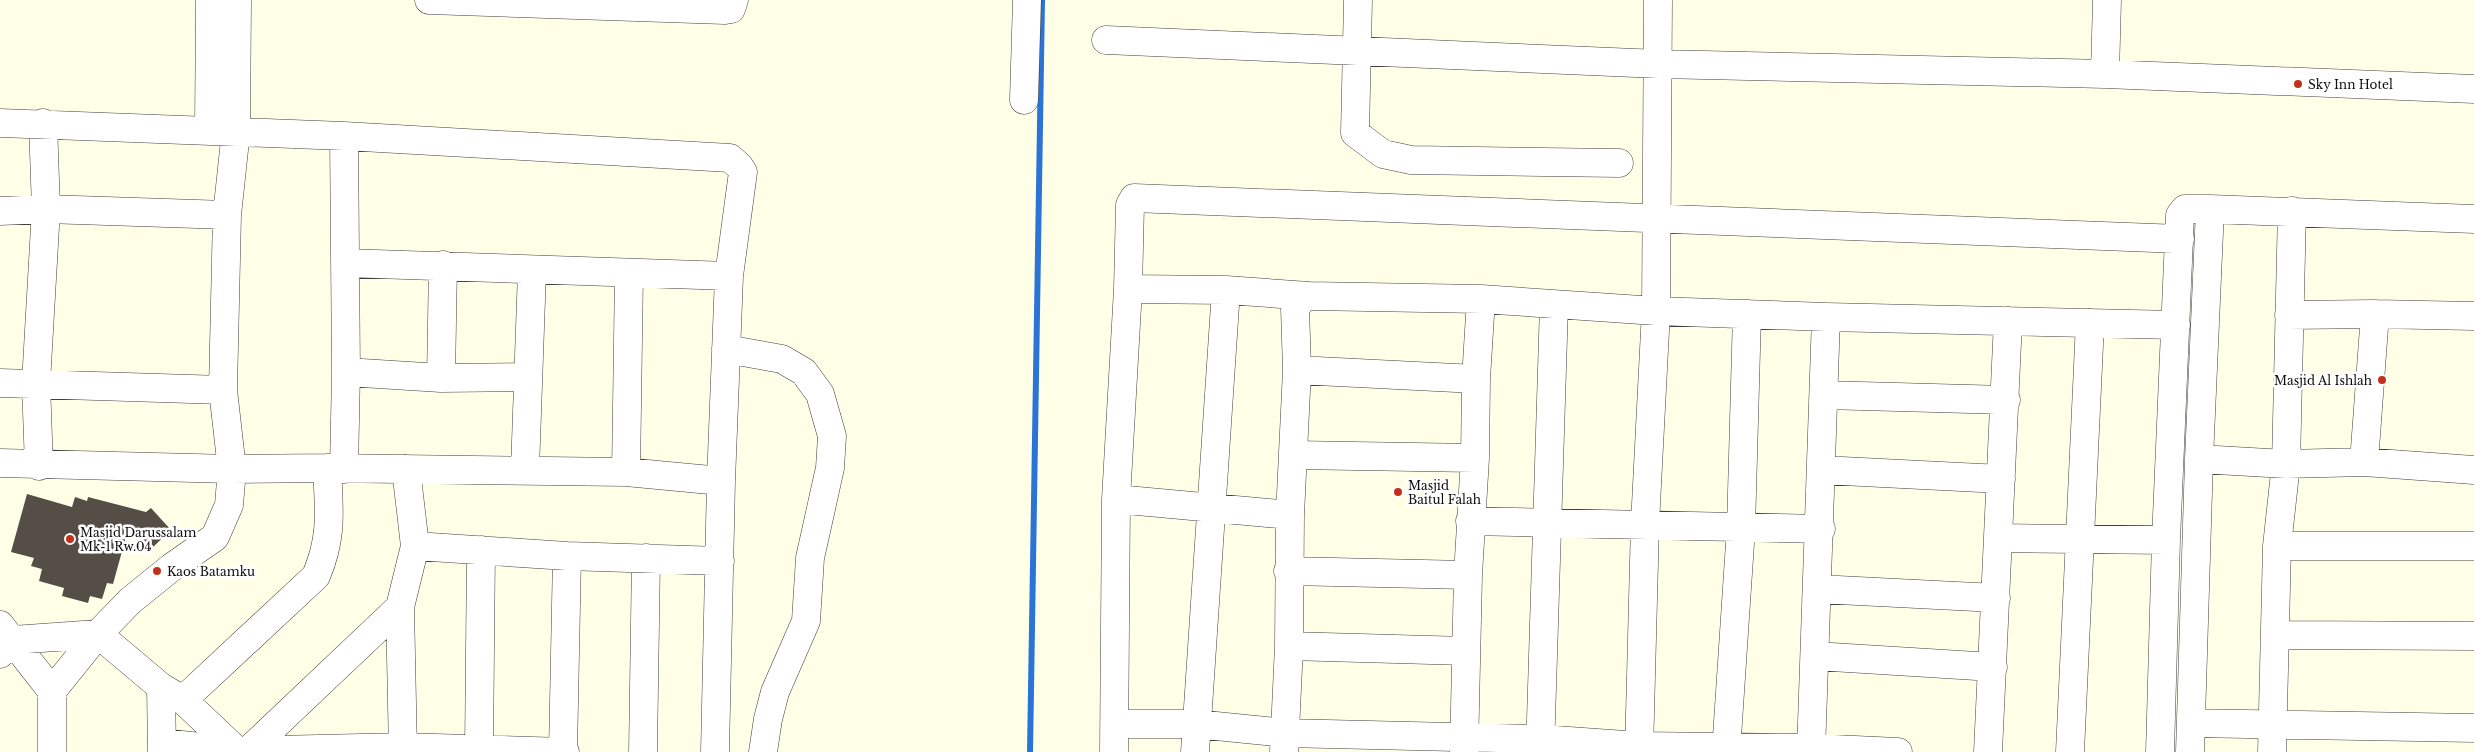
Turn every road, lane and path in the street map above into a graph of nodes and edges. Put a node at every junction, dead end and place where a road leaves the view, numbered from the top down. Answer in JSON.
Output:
{"nodes":[{"id":1,"x":210,"y":0,"type":"edge"},
{"id":2,"x":237,"y":0,"type":"edge"},
{"id":3,"x":428,"y":0,"type":"edge"},
{"id":4,"x":734,"y":0,"type":"edge"},
{"id":5,"x":1026,"y":0,"type":"edge"},
{"id":6,"x":1358,"y":0,"type":"edge"},
{"id":7,"x":1658,"y":0,"type":"edge"},
{"id":8,"x":2107,"y":0,"type":"edge"},
{"id":9,"x":499,"y":1,"type":"edge"},
{"id":10,"x":1106,"y":40,"type":"dead end"},
{"id":11,"x":1357,"y":51,"type":"junction"},
{"id":12,"x":1660,"y":64,"type":"junction"},
{"id":13,"x":2105,"y":74,"type":"junction"},
{"id":14,"x":2474,"y":89,"type":"edge"},
{"id":15,"x":1024,"y":100,"type":"dead end"},
{"id":16,"x":0,"y":123,"type":"edge"},
{"id":17,"x":43,"y":123,"type":"junction"},
{"id":18,"x":209,"y":130,"type":"junction"},
{"id":19,"x":236,"y":131,"type":"junction"},
{"id":20,"x":344,"y":136,"type":"junction"},
{"id":21,"x":1619,"y":163,"type":"dead end"},
{"id":22,"x":46,"y":209,"type":"junction"},
{"id":23,"x":2210,"y":209,"type":"junction"},
{"id":24,"x":0,"y":211,"type":"edge"},
{"id":25,"x":2292,"y":211,"type":"junction"},
{"id":26,"x":227,"y":215,"type":"junction"},
{"id":27,"x":1658,"y":218,"type":"junction"},
{"id":28,"x":2474,"y":219,"type":"edge"},
{"id":29,"x":2180,"y":238,"type":"junction"},
{"id":30,"x":345,"y":262,"type":"junction"},
{"id":31,"x":443,"y":265,"type":"junction"},
{"id":32,"x":532,"y":271,"type":"junction"},
{"id":33,"x":629,"y":274,"type":"junction"},
{"id":34,"x":729,"y":276,"type":"junction"},
{"id":35,"x":1128,"y":289,"type":"junction"},
{"id":36,"x":1226,"y":290,"type":"junction"},
{"id":37,"x":1309,"y":296,"type":"junction"},
{"id":38,"x":1481,"y":299,"type":"junction"},
{"id":39,"x":1554,"y":305,"type":"junction"},
{"id":40,"x":1656,"y":311,"type":"junction"},
{"id":41,"x":1747,"y":314,"type":"junction"},
{"id":42,"x":2375,"y":314,"type":"junction"},
{"id":43,"x":2289,"y":315,"type":"junction"},
{"id":44,"x":2474,"y":316,"type":"edge"},
{"id":45,"x":1826,"y":317,"type":"junction"},
{"id":46,"x":2008,"y":321,"type":"junction"},
{"id":47,"x":2090,"y":323,"type":"junction"},
{"id":48,"x":2176,"y":325,"type":"junction"},
{"id":49,"x":726,"y":349,"type":"junction"},
{"id":50,"x":1297,"y":370,"type":"junction"},
{"id":51,"x":346,"y":372,"type":"junction"},
{"id":52,"x":527,"y":377,"type":"junction"},
{"id":53,"x":441,"y":378,"type":"junction"},
{"id":54,"x":1476,"y":379,"type":"junction"},
{"id":55,"x":36,"y":383,"type":"junction"},
{"id":56,"x":0,"y":384,"type":"edge"},
{"id":57,"x":223,"y":390,"type":"junction"},
{"id":58,"x":1824,"y":394,"type":"junction"},
{"id":59,"x":2006,"y":400,"type":"junction"},
{"id":60,"x":1294,"y":455,"type":"junction"},
{"id":61,"x":1475,"y":458,"type":"junction"},
{"id":62,"x":2199,"y":459,"type":"junction"},
{"id":63,"x":2364,"y":462,"type":"junction"},
{"id":64,"x":0,"y":463,"type":"edge"},
{"id":65,"x":2286,"y":464,"type":"junction"},
{"id":66,"x":39,"y":466,"type":"junction"},
{"id":67,"x":335,"y":468,"type":"junction"},
{"id":68,"x":232,"y":469,"type":"junction"},
{"id":69,"x":406,"y":469,"type":"junction"},
{"id":70,"x":525,"y":470,"type":"junction"},
{"id":71,"x":1822,"y":470,"type":"junction"},
{"id":72,"x":2474,"y":470,"type":"edge"},
{"id":73,"x":626,"y":472,"type":"junction"},
{"id":74,"x":2001,"y":479,"type":"junction"},
{"id":75,"x":720,"y":481,"type":"junction"},
{"id":76,"x":1116,"y":499,"type":"junction"},
{"id":77,"x":1212,"y":506,"type":"junction"},
{"id":78,"x":1290,"y":515,"type":"junction"},
{"id":79,"x":1470,"y":521,"type":"junction"},
{"id":80,"x":1547,"y":523,"type":"junction"},
{"id":81,"x":1645,"y":524,"type":"junction"},
{"id":82,"x":1741,"y":528,"type":"junction"},
{"id":83,"x":1821,"y":529,"type":"junction"},
{"id":84,"x":1998,"y":538,"type":"junction"},
{"id":85,"x":2080,"y":539,"type":"junction"},
{"id":86,"x":2166,"y":540,"type":"junction"},
{"id":87,"x":415,"y":546,"type":"junction"},
{"id":88,"x":2278,"y":546,"type":"junction"},
{"id":89,"x":2474,"y":546,"type":"edge"},
{"id":90,"x":481,"y":550,"type":"junction"},
{"id":91,"x":567,"y":556,"type":"junction"},
{"id":92,"x":646,"y":558,"type":"junction"},
{"id":93,"x":720,"y":561,"type":"junction"},
{"id":94,"x":1288,"y":571,"type":"junction"},
{"id":95,"x":1468,"y":575,"type":"junction"},
{"id":96,"x":1818,"y":589,"type":"junction"},
{"id":97,"x":1996,"y":598,"type":"junction"},
{"id":98,"x":400,"y":607,"type":"junction"},
{"id":99,"x":98,"y":634,"type":"junction"},
{"id":100,"x":2275,"y":635,"type":"junction"},
{"id":101,"x":2474,"y":636,"type":"edge"},
{"id":102,"x":4,"y":639,"type":"edge"},
{"id":103,"x":1289,"y":646,"type":"junction"},
{"id":104,"x":1466,"y":651,"type":"junction"},
{"id":105,"x":1815,"y":656,"type":"junction"},
{"id":106,"x":1993,"y":667,"type":"junction"},
{"id":107,"x":52,"y":690,"type":"junction"},
{"id":108,"x":172,"y":693,"type":"junction"},
{"id":109,"x":2191,"y":723,"type":"junction"},
{"id":110,"x":1115,"y":724,"type":"junction"},
{"id":111,"x":1196,"y":724,"type":"junction"},
{"id":112,"x":2272,"y":724,"type":"junction"},
{"id":113,"x":2474,"y":728,"type":"edge"},
{"id":114,"x":1284,"y":743,"type":"edge"},
{"id":115,"x":1464,"y":745,"type":"edge"},
{"id":116,"x":1540,"y":746,"type":"edge"},
{"id":117,"x":162,"y":748,"type":"edge"},
{"id":118,"x":1639,"y":749,"type":"edge"},
{"id":119,"x":1726,"y":749,"type":"edge"},
{"id":120,"x":403,"y":750,"type":"edge"},
{"id":121,"x":479,"y":750,"type":"junction"},
{"id":122,"x":1811,"y":750,"type":"edge"},
{"id":123,"x":242,"y":751,"type":"edge"},
{"id":124,"x":52,"y":752,"type":"edge"},
{"id":125,"x":564,"y":752,"type":"edge"},
{"id":126,"x":643,"y":752,"type":"edge"},
{"id":127,"x":715,"y":752,"type":"edge"},
{"id":128,"x":763,"y":752,"type":"edge"},
{"id":129,"x":1114,"y":752,"type":"edge"},
{"id":130,"x":1195,"y":752,"type":"edge"},
{"id":131,"x":1898,"y":752,"type":"edge"},
{"id":132,"x":1988,"y":752,"type":"edge"},
{"id":133,"x":2070,"y":752,"type":"edge"},
{"id":134,"x":2160,"y":752,"type":"edge"},
{"id":135,"x":2190,"y":752,"type":"edge"},
{"id":136,"x":2272,"y":752,"type":"edge"}],
"edges":[{"from":1,"to":18,"type":"street"},
{"from":2,"to":19,"type":"street"},
{"from":3,"to":9,"type":"street"},
{"from":4,"to":9,"type":"street"},
{"from":5,"to":15,"type":"street"},
{"from":6,"to":11,"type":"street"},
{"from":7,"to":12,"type":"street"},
{"from":8,"to":13,"type":"street"},
{"from":10,"to":11,"type":"street"},
{"from":11,"to":12,"type":"street"},
{"from":11,"to":21,"type":"street"},
{"from":12,"to":13,"type":"street"},
{"from":12,"to":27,"type":"street"},
{"from":13,"to":14,"type":"street"},
{"from":16,"to":17,"type":"street"},
{"from":17,"to":18,"type":"street"},
{"from":17,"to":22,"type":"street"},
{"from":18,"to":19,"type":"street"},
{"from":19,"to":20,"type":"street"},
{"from":19,"to":26,"type":"street"},
{"from":20,"to":30,"type":"street"},
{"from":20,"to":34,"type":"street"},
{"from":22,"to":24,"type":"street"},
{"from":22,"to":26,"type":"street"},
{"from":22,"to":55,"type":"street"},
{"from":23,"to":25,"type":"street"},
{"from":23,"to":29,"type":"street"},
{"from":23,"to":62,"type":"street"},
{"from":25,"to":28,"type":"street"},
{"from":25,"to":43,"type":"street"},
{"from":26,"to":57,"type":"street"},
{"from":27,"to":29,"type":"street"},
{"from":27,"to":35,"type":"street"},
{"from":27,"to":40,"type":"street"},
{"from":29,"to":48,"type":"street"},
{"from":30,"to":31,"type":"street"},
{"from":30,"to":51,"type":"street"},
{"from":31,"to":32,"type":"street"},
{"from":31,"to":53,"type":"street"},
{"from":32,"to":33,"type":"street"},
{"from":32,"to":52,"type":"street"},
{"from":33,"to":34,"type":"street"},
{"from":33,"to":73,"type":"street"},
{"from":34,"to":49,"type":"street"},
{"from":35,"to":36,"type":"street"},
{"from":35,"to":76,"type":"street"},
{"from":36,"to":37,"type":"street"},
{"from":36,"to":77,"type":"street"},
{"from":37,"to":38,"type":"street"},
{"from":37,"to":50,"type":"street"},
{"from":38,"to":39,"type":"street"},
{"from":38,"to":54,"type":"street"},
{"from":39,"to":40,"type":"street"},
{"from":39,"to":80,"type":"street"},
{"from":40,"to":41,"type":"street"},
{"from":40,"to":81,"type":"street"},
{"from":41,"to":45,"type":"street"},
{"from":41,"to":82,"type":"street"},
{"from":42,"to":43,"type":"street"},
{"from":42,"to":44,"type":"street"},
{"from":42,"to":63,"type":"street"},
{"from":43,"to":65,"type":"street"},
{"from":45,"to":46,"type":"street"},
{"from":45,"to":58,"type":"street"},
{"from":46,"to":47,"type":"street"},
{"from":46,"to":59,"type":"street"},
{"from":47,"to":48,"type":"street"},
{"from":47,"to":85,"type":"street"},
{"from":48,"to":86,"type":"street"},
{"from":49,"to":75,"type":"street"},
{"from":49,"to":128,"type":"street"},
{"from":50,"to":54,"type":"street"},
{"from":50,"to":60,"type":"street"},
{"from":51,"to":53,"type":"street"},
{"from":51,"to":67,"type":"street"},
{"from":52,"to":53,"type":"street"},
{"from":52,"to":70,"type":"street"},
{"from":54,"to":61,"type":"street"},
{"from":55,"to":56,"type":"street"},
{"from":55,"to":57,"type":"street"},
{"from":55,"to":66,"type":"street"},
{"from":57,"to":68,"type":"street"},
{"from":58,"to":59,"type":"street"},
{"from":58,"to":71,"type":"street"},
{"from":59,"to":74,"type":"street"},
{"from":60,"to":61,"type":"street"},
{"from":60,"to":78,"type":"street"},
{"from":61,"to":79,"type":"street"},
{"from":62,"to":65,"type":"street"},
{"from":62,"to":109,"type":"street"},
{"from":63,"to":65,"type":"street"},
{"from":63,"to":72,"type":"street"},
{"from":64,"to":66,"type":"street"},
{"from":65,"to":88,"type":"street"},
{"from":66,"to":68,"type":"street"},
{"from":67,"to":68,"type":"street"},
{"from":67,"to":69,"type":"street"},
{"from":67,"to":108,"type":"street"},
{"from":68,"to":99,"type":"street"},
{"from":69,"to":70,"type":"street"},
{"from":69,"to":87,"type":"street"},
{"from":70,"to":73,"type":"street"},
{"from":71,"to":74,"type":"street"},
{"from":71,"to":83,"type":"street"},
{"from":73,"to":75,"type":"street"},
{"from":74,"to":84,"type":"street"},
{"from":75,"to":93,"type":"street"},
{"from":76,"to":77,"type":"street"},
{"from":76,"to":110,"type":"street"},
{"from":77,"to":78,"type":"street"},
{"from":77,"to":111,"type":"street"},
{"from":78,"to":94,"type":"street"},
{"from":79,"to":80,"type":"street"},
{"from":79,"to":95,"type":"street"},
{"from":80,"to":81,"type":"street"},
{"from":80,"to":116,"type":"street"},
{"from":81,"to":82,"type":"street"},
{"from":81,"to":118,"type":"street"},
{"from":82,"to":83,"type":"street"},
{"from":82,"to":119,"type":"street"},
{"from":83,"to":96,"type":"street"},
{"from":84,"to":85,"type":"street"},
{"from":84,"to":97,"type":"street"},
{"from":85,"to":86,"type":"street"},
{"from":85,"to":133,"type":"street"},
{"from":86,"to":134,"type":"street"},
{"from":87,"to":90,"type":"street"},
{"from":87,"to":98,"type":"street"},
{"from":88,"to":89,"type":"street"},
{"from":88,"to":100,"type":"street"},
{"from":90,"to":91,"type":"street"},
{"from":90,"to":121,"type":"street"},
{"from":91,"to":92,"type":"street"},
{"from":91,"to":125,"type":"street"},
{"from":92,"to":93,"type":"street"},
{"from":92,"to":126,"type":"street"},
{"from":93,"to":127,"type":"street"},
{"from":94,"to":95,"type":"street"},
{"from":94,"to":103,"type":"street"},
{"from":95,"to":104,"type":"street"},
{"from":96,"to":97,"type":"street"},
{"from":96,"to":105,"type":"street"},
{"from":97,"to":106,"type":"street"},
{"from":98,"to":120,"type":"street"},
{"from":98,"to":123,"type":"street"},
{"from":99,"to":102,"type":"street"},
{"from":99,"to":107,"type":"street"},
{"from":99,"to":108,"type":"street"},
{"from":100,"to":101,"type":"street"},
{"from":100,"to":112,"type":"street"},
{"from":102,"to":107,"type":"street"},
{"from":103,"to":104,"type":"street"},
{"from":103,"to":114,"type":"street"},
{"from":104,"to":115,"type":"street"},
{"from":105,"to":106,"type":"street"},
{"from":105,"to":122,"type":"street"},
{"from":106,"to":132,"type":"street"},
{"from":107,"to":124,"type":"street"},
{"from":108,"to":117,"type":"street"},
{"from":108,"to":123,"type":"street"},
{"from":109,"to":112,"type":"street"},
{"from":109,"to":135,"type":"street"},
{"from":110,"to":111,"type":"street"},
{"from":110,"to":129,"type":"street"},
{"from":111,"to":114,"type":"street"},
{"from":111,"to":130,"type":"street"},
{"from":112,"to":113,"type":"street"},
{"from":112,"to":136,"type":"street"},
{"from":114,"to":115,"type":"street"},
{"from":115,"to":116,"type":"street"},
{"from":116,"to":118,"type":"street"},
{"from":117,"to":123,"type":"street"},
{"from":118,"to":119,"type":"street"},
{"from":119,"to":122,"type":"street"},
{"from":120,"to":121,"type":"street"},
{"from":120,"to":123,"type":"street"},
{"from":121,"to":125,"type":"street"},
{"from":122,"to":131,"type":"street"}]}
